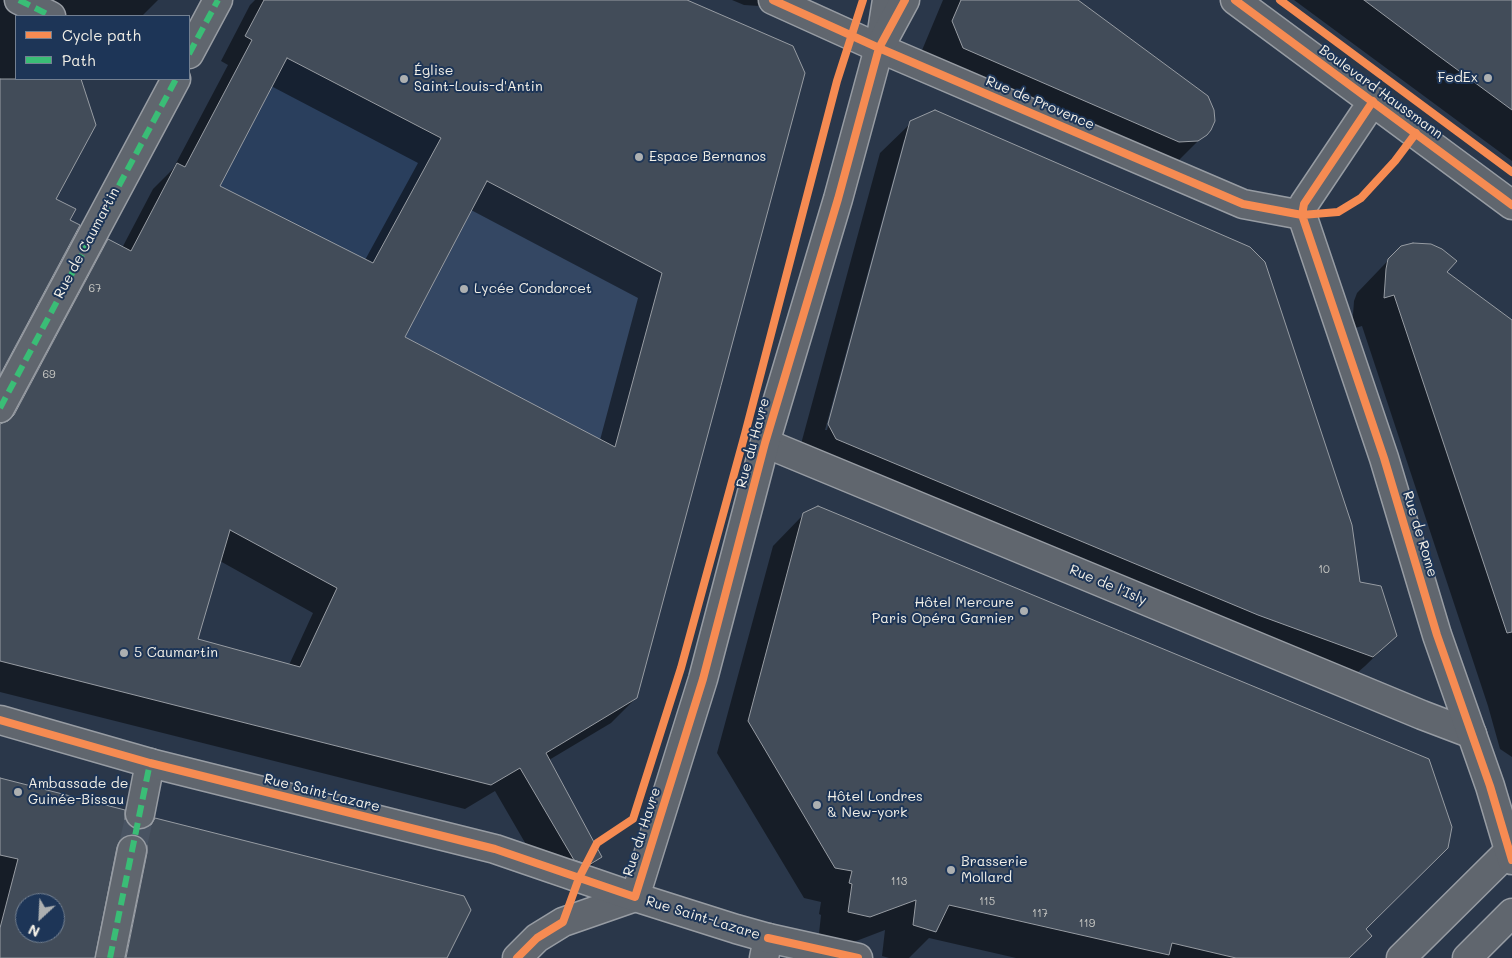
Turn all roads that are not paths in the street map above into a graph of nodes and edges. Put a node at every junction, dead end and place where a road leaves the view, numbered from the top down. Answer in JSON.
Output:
{"nodes":[{"id":1,"x":19,"y":0,"type":"edge"},
{"id":2,"x":218,"y":0,"type":"edge"},
{"id":3,"x":773,"y":0,"type":"edge"},
{"id":4,"x":887,"y":0,"type":"edge"},
{"id":5,"x":905,"y":0,"type":"edge"},
{"id":6,"x":1235,"y":0,"type":"edge"},
{"id":7,"x":49,"y":15,"type":"edge"},
{"id":8,"x":879,"y":48,"type":"junction"},
{"id":9,"x":190,"y":52,"type":"edge"},
{"id":10,"x":174,"y":80,"type":"edge"},
{"id":11,"x":1373,"y":101,"type":"junction"},
{"id":12,"x":1512,"y":205,"type":"edge"},
{"id":13,"x":1302,"y":215,"type":"junction"},
{"id":14,"x":0,"y":408,"type":"edge"},
{"id":15,"x":765,"y":443,"type":"junction"},
{"id":16,"x":0,"y":720,"type":"edge"},
{"id":17,"x":1472,"y":734,"type":"junction"},
{"id":18,"x":150,"y":763,"type":"junction"},
{"id":19,"x":140,"y":814,"type":"tunnel mouth"},
{"id":20,"x":132,"y":850,"type":"tunnel mouth"},
{"id":21,"x":1511,"y":856,"type":"edge"},
{"id":22,"x":635,"y":897,"type":"junction"},
{"id":23,"x":1512,"y":913,"type":"edge"},
{"id":24,"x":766,"y":948,"type":"edge"},
{"id":25,"x":110,"y":958,"type":"edge"},
{"id":26,"x":517,"y":958,"type":"edge"},
{"id":27,"x":858,"y":958,"type":"edge"},
{"id":28,"x":1402,"y":958,"type":"edge"},
{"id":29,"x":1467,"y":958,"type":"edge"}],
"edges":[{"from":1,"to":7,"type":"main road"},
{"from":2,"to":9,"type":"main road"},
{"from":3,"to":8,"type":"main road","name":"Rue de Provence"},
{"from":4,"to":8,"type":"main road","name":"Rue du Havre"},
{"from":5,"to":8,"type":"main road","name":"Rue du Havre"},
{"from":6,"to":11,"type":"main road","name":"Boulevard Haussmann"},
{"from":8,"to":13,"type":"main road","name":"Rue de Provence"},
{"from":8,"to":15,"type":"main road","name":"Rue du Havre"},
{"from":10,"to":14,"type":"main road","name":"Rue de Caumartin"},
{"from":11,"to":12,"type":"main road","name":"Boulevard Haussmann"},
{"from":11,"to":13,"type":"main road"},
{"from":13,"to":17,"type":"main road","name":"Rue de Rome"},
{"from":15,"to":17,"type":"main road","name":"Rue de l'Isly"},
{"from":15,"to":22,"type":"main road","name":"Rue du Havre"},
{"from":16,"to":18,"type":"main road","name":"Rue Saint-Lazare"},
{"from":17,"to":21,"type":"main road","name":"Rue de Rome"},
{"from":18,"to":19,"type":"main road"},
{"from":18,"to":22,"type":"main road","name":"Rue Saint-Lazare"},
{"from":20,"to":25,"type":"main road"},
{"from":21,"to":28,"type":"main road"},
{"from":22,"to":24,"type":"main road","name":"Rue Saint-Lazare"},
{"from":22,"to":26,"type":"main road"},
{"from":23,"to":29,"type":"main road"},
{"from":24,"to":27,"type":"main road","name":"Rue Saint-Lazare"}]}
